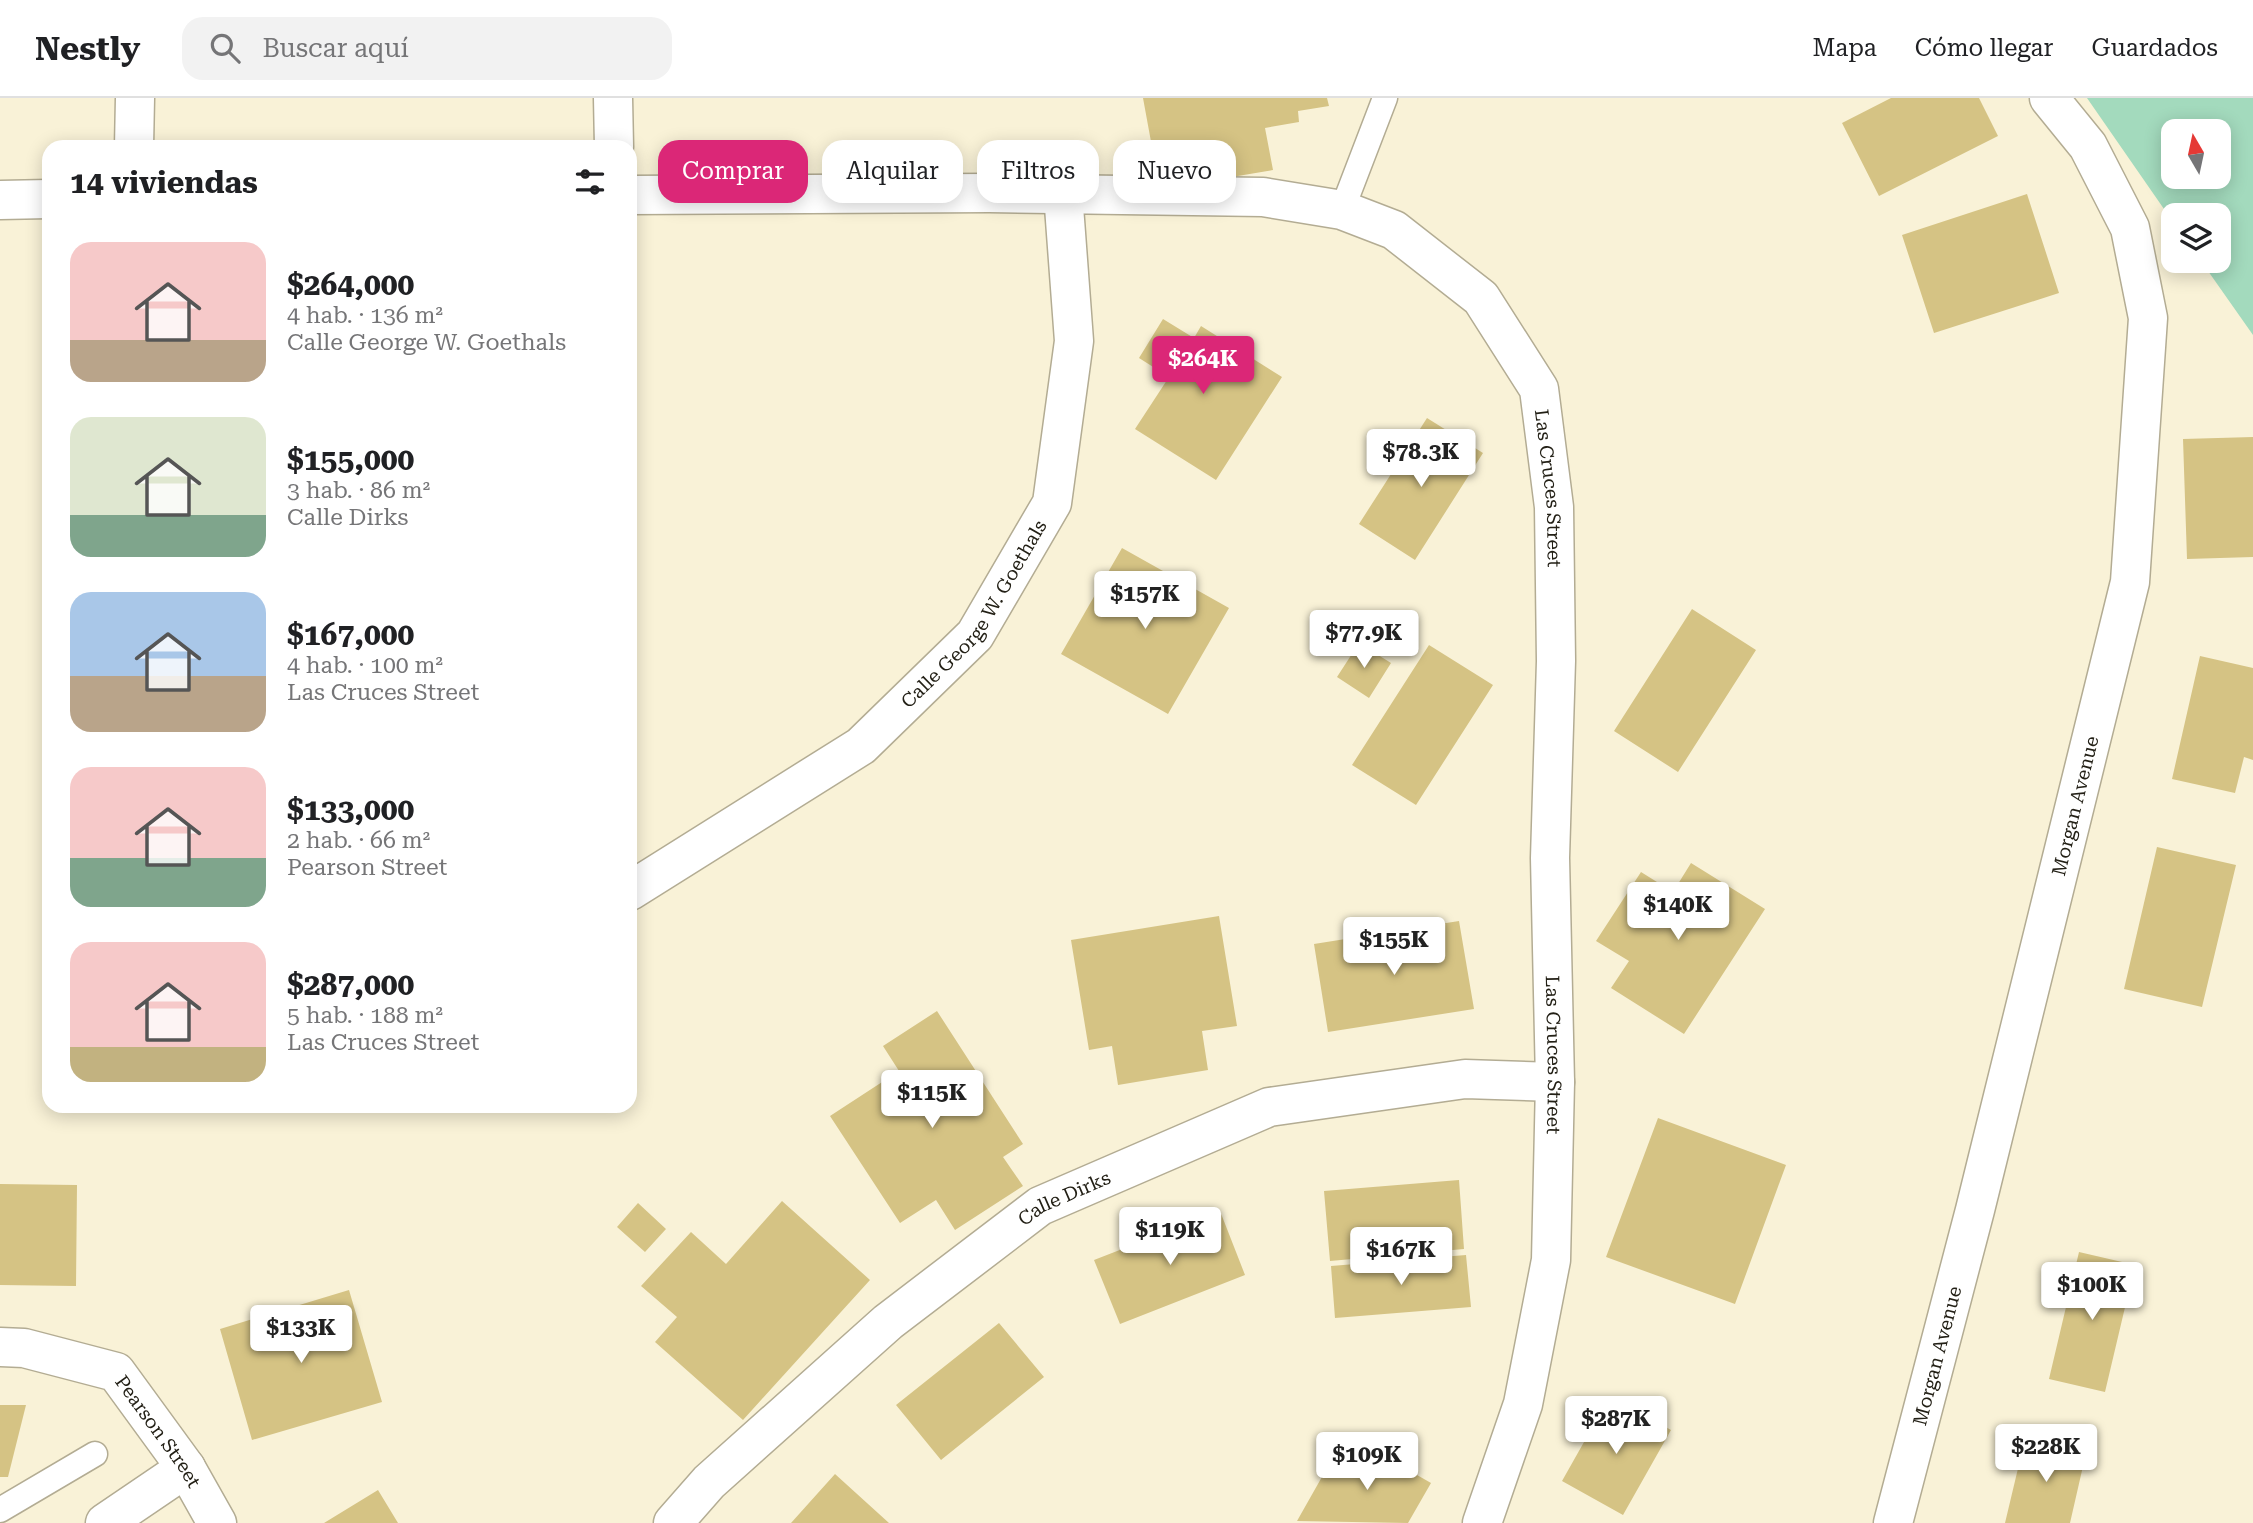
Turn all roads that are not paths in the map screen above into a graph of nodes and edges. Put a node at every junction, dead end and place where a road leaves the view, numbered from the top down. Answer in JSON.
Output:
{"nodes":[{"id":1,"x":135,"y":98,"type":"edge"},
{"id":2,"x":613,"y":98,"type":"edge"},
{"id":3,"x":1385,"y":98,"type":"edge"},
{"id":4,"x":2049,"y":98,"type":"edge"},
{"id":5,"x":134,"y":140,"type":"edge"},
{"id":6,"x":614,"y":140,"type":"edge"},
{"id":7,"x":977,"y":193,"type":"edge"},
{"id":8,"x":1099,"y":194,"type":"edge"},
{"id":9,"x":637,"y":195,"type":"edge"},
{"id":10,"x":42,"y":199,"type":"edge"},
{"id":11,"x":0,"y":200,"type":"edge"},
{"id":12,"x":1064,"y":203,"type":"edge"},
{"id":13,"x":1342,"y":210,"type":"junction"},
{"id":14,"x":637,"y":887,"type":"edge"},
{"id":15,"x":1555,"y":1083,"type":"junction"},
{"id":16,"x":0,"y":1347,"type":"edge"},
{"id":17,"x":94,"y":1454,"type":"dead end"},
{"id":18,"x":186,"y":1468,"type":"junction"},
{"id":19,"x":0,"y":1510,"type":"edge"},
{"id":20,"x":106,"y":1523,"type":"edge"},
{"id":21,"x":217,"y":1523,"type":"edge"},
{"id":22,"x":673,"y":1523,"type":"edge"},
{"id":23,"x":1482,"y":1523,"type":"edge"},
{"id":24,"x":1893,"y":1523,"type":"edge"}],
"edges":[{"from":1,"to":5,"type":"street"},
{"from":2,"to":6,"type":"street"},
{"from":3,"to":13,"type":"lane"},
{"from":4,"to":24,"type":"street","name":"Morgan Avenue"},
{"from":7,"to":9,"type":"street","name":"Las Cruces Street"},
{"from":8,"to":13,"type":"street","name":"Las Cruces Street"},
{"from":10,"to":11,"type":"street"},
{"from":12,"to":14,"type":"street","name":"Calle George W. Goethals"},
{"from":13,"to":15,"type":"street","name":"Las Cruces Street"},
{"from":15,"to":22,"type":"street","name":"Calle Dirks"},
{"from":15,"to":23,"type":"street","name":"Las Cruces Street"},
{"from":16,"to":18,"type":"street","name":"Pearson Street"},
{"from":17,"to":19,"type":"lane"},
{"from":18,"to":20,"type":"street"},
{"from":18,"to":21,"type":"street","name":"Pearson Street"}]}
